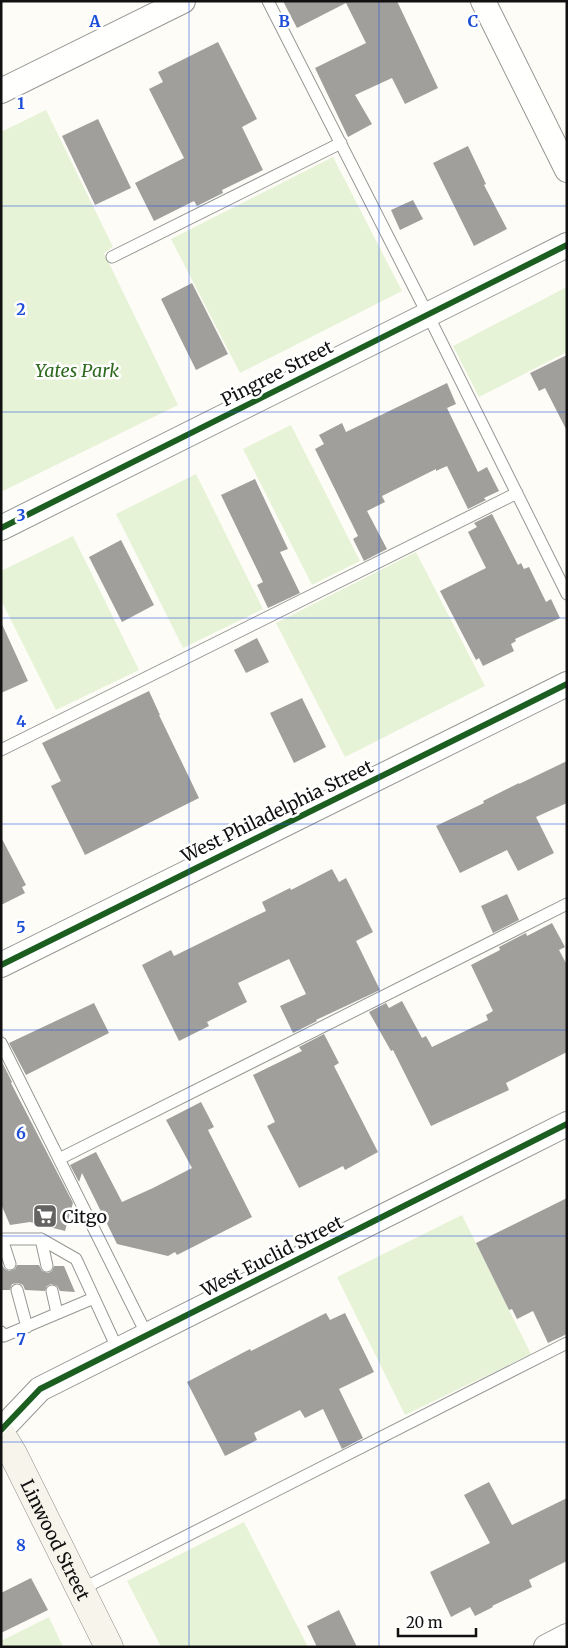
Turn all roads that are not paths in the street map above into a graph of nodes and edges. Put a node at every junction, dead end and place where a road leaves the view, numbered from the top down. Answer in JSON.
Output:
{"nodes":[{"id":1,"x":183,"y":1,"type":"edge"},
{"id":2,"x":268,"y":1,"type":"edge"},
{"id":3,"x":483,"y":1,"type":"edge"},
{"id":4,"x":1,"y":92,"type":"edge"},
{"id":5,"x":340,"y":143,"type":"junction"},
{"id":6,"x":567,"y":170,"type":"edge"},
{"id":7,"x":567,"y":245,"type":"edge"},
{"id":8,"x":112,"y":257,"type":"dead end"},
{"id":9,"x":428,"y":314,"type":"junction"},
{"id":10,"x":517,"y":494,"type":"junction"},
{"id":11,"x":1,"y":528,"type":"edge"},
{"id":12,"x":567,"y":594,"type":"edge"},
{"id":13,"x":567,"y":684,"type":"edge"},
{"id":14,"x":1,"y":750,"type":"edge"},
{"id":15,"x":567,"y":904,"type":"edge"},
{"id":16,"x":1,"y":965,"type":"edge"},
{"id":17,"x":1,"y":1043,"type":"edge"},
{"id":18,"x":567,"y":1124,"type":"edge"},
{"id":19,"x":59,"y":1159,"type":"junction"},
{"id":20,"x":2,"y":1239,"type":"edge"},
{"id":21,"x":41,"y":1239,"type":"junction"},
{"id":22,"x":10,"y":1264,"type":"dead end"},
{"id":23,"x":47,"y":1266,"type":"dead end"},
{"id":24,"x":17,"y":1290,"type":"dead end"},
{"id":25,"x":52,"y":1291,"type":"dead end"},
{"id":26,"x":94,"y":1298,"type":"junction"},
{"id":27,"x":57,"y":1313,"type":"junction"},
{"id":28,"x":27,"y":1327,"type":"junction"},
{"id":29,"x":1,"y":1332,"type":"edge"},
{"id":30,"x":147,"y":1335,"type":"junction"},
{"id":31,"x":567,"y":1343,"type":"edge"},
{"id":32,"x":118,"y":1350,"type":"junction"},
{"id":33,"x":1,"y":1430,"type":"edge"},
{"id":34,"x":1,"y":1434,"type":"edge"},
{"id":35,"x":80,"y":1590,"type":"junction"},
{"id":36,"x":567,"y":1636,"type":"edge"},
{"id":37,"x":109,"y":1647,"type":"edge"},
{"id":38,"x":546,"y":1647,"type":"edge"}],
"edges":[{"from":1,"to":4,"type":"street"},
{"from":2,"to":5,"type":"lane"},
{"from":3,"to":6,"type":"street"},
{"from":5,"to":8,"type":"lane"},
{"from":5,"to":9,"type":"lane"},
{"from":7,"to":9,"type":"street","name":"Pingree Street"},
{"from":9,"to":10,"type":"lane"},
{"from":9,"to":11,"type":"street","name":"Pingree Street"},
{"from":10,"to":12,"type":"lane"},
{"from":10,"to":14,"type":"lane"},
{"from":13,"to":16,"type":"street","name":"West Philadelphia Street"},
{"from":15,"to":19,"type":"lane"},
{"from":17,"to":19,"type":"lane"},
{"from":18,"to":30,"type":"street","name":"West Euclid Street"},
{"from":19,"to":30,"type":"lane"},
{"from":20,"to":21,"type":"lane"},
{"from":20,"to":22,"type":"lane"},
{"from":21,"to":23,"type":"lane"},
{"from":21,"to":26,"type":"lane"},
{"from":24,"to":28,"type":"lane"},
{"from":25,"to":27,"type":"lane"},
{"from":26,"to":27,"type":"lane"},
{"from":26,"to":32,"type":"lane"},
{"from":27,"to":28,"type":"lane"},
{"from":28,"to":29,"type":"lane"},
{"from":30,"to":32,"type":"street","name":"West Euclid Street"},
{"from":31,"to":35,"type":"lane"},
{"from":32,"to":33,"type":"street","name":"West Euclid Street"},
{"from":34,"to":35,"type":"street","name":"Linwood Street"},
{"from":35,"to":37,"type":"street","name":"Linwood Street"},
{"from":36,"to":38,"type":"street"}]}
